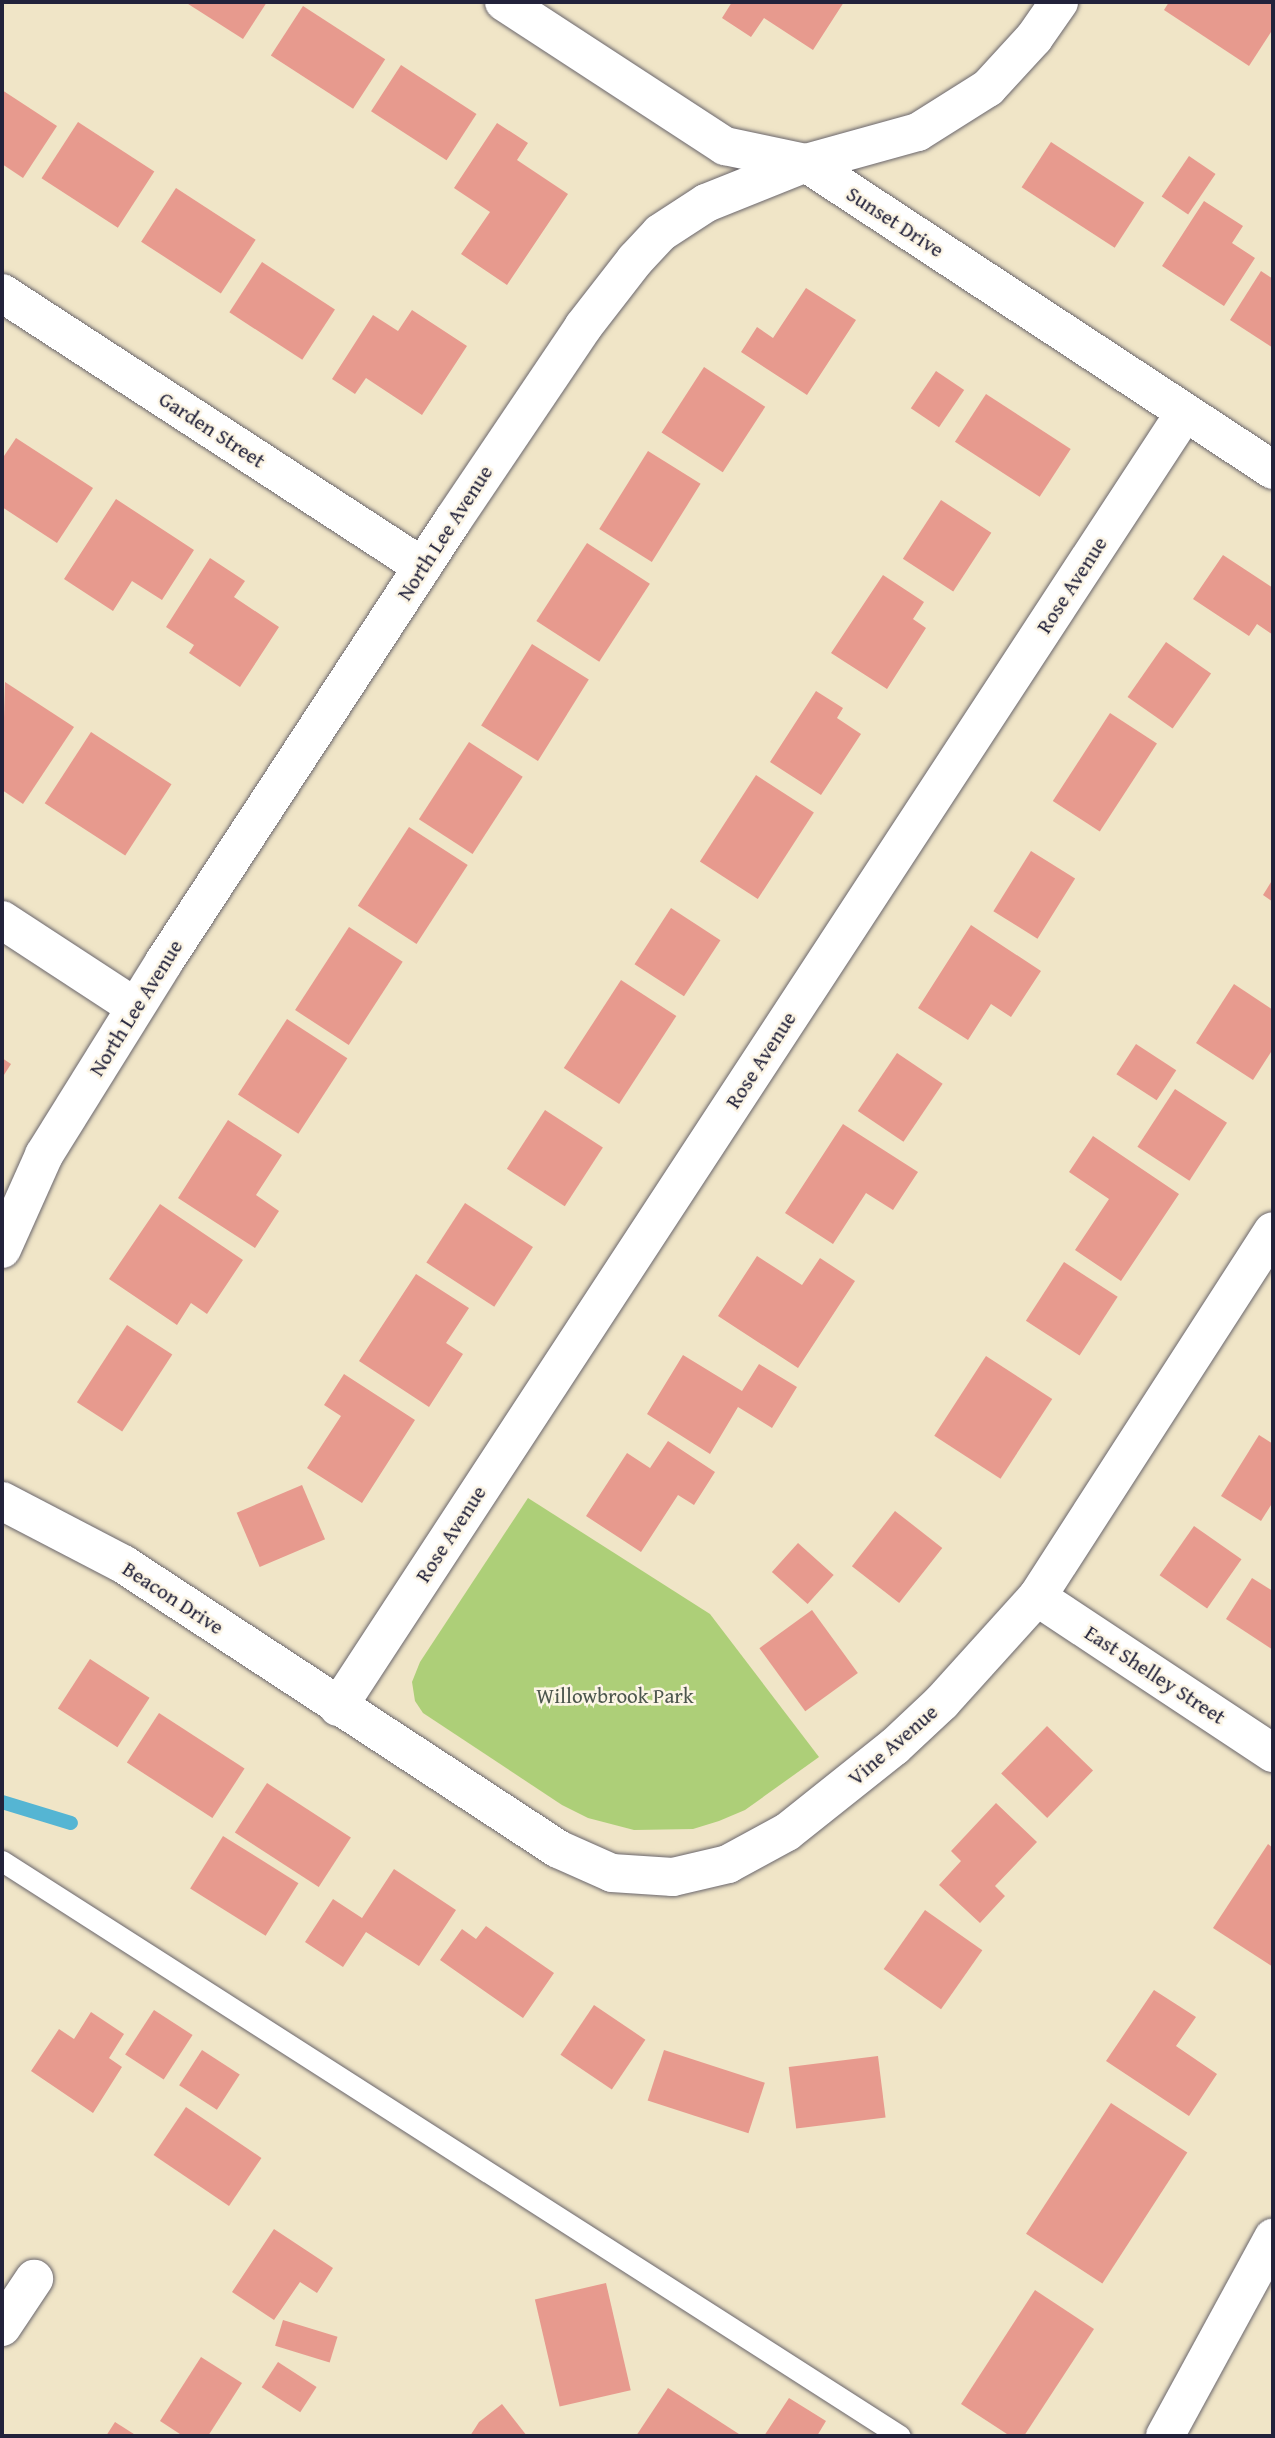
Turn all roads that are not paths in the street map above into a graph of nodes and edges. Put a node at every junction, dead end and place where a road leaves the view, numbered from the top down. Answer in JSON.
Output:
{"nodes":[{"id":1,"x":504,"y":2,"type":"edge"},
{"id":2,"x":1059,"y":2,"type":"edge"},
{"id":3,"x":806,"y":163,"type":"junction"},
{"id":4,"x":2,"y":293,"type":"edge"},
{"id":5,"x":1185,"y":412,"type":"junction"},
{"id":6,"x":1273,"y":470,"type":"edge"},
{"id":7,"x":423,"y":567,"type":"junction"},
{"id":8,"x":2,"y":920,"type":"edge"},
{"id":9,"x":135,"y":1007,"type":"junction"},
{"id":10,"x":1273,"y":1231,"type":"edge"},
{"id":11,"x":2,"y":1249,"type":"edge"},
{"id":12,"x":2,"y":1501,"type":"edge"},
{"id":13,"x":1037,"y":1597,"type":"junction"},
{"id":14,"x":338,"y":1707,"type":"junction"},
{"id":15,"x":1273,"y":1753,"type":"edge"},
{"id":16,"x":2,"y":1861,"type":"edge"},
{"id":17,"x":1273,"y":2238,"type":"edge"},
{"id":18,"x":34,"y":2279,"type":"dead end"},
{"id":19,"x":2,"y":2327,"type":"edge"},
{"id":20,"x":900,"y":2436,"type":"edge"},
{"id":21,"x":1164,"y":2436,"type":"edge"}],
"edges":[{"from":1,"to":3,"type":"street","name":"Sunset Drive"},
{"from":2,"to":3,"type":"street","name":"North Lee Avenue"},
{"from":3,"to":5,"type":"street","name":"Sunset Drive"},
{"from":3,"to":7,"type":"street","name":"North Lee Avenue"},
{"from":4,"to":7,"type":"street","name":"Garden Street"},
{"from":5,"to":6,"type":"street","name":"Sunset Drive"},
{"from":5,"to":14,"type":"street","name":"Rose Avenue"},
{"from":7,"to":9,"type":"street","name":"North Lee Avenue"},
{"from":8,"to":9,"type":"street"},
{"from":9,"to":11,"type":"street","name":"North Lee Avenue"},
{"from":10,"to":13,"type":"street","name":"Vine Avenue"},
{"from":12,"to":14,"type":"street","name":"Beacon Drive"},
{"from":13,"to":14,"type":"street","name":"Vine Avenue"},
{"from":13,"to":15,"type":"street","name":"East Shelley Street"},
{"from":16,"to":20,"type":"lane"},
{"from":17,"to":21,"type":"street"},
{"from":18,"to":19,"type":"street"}]}
